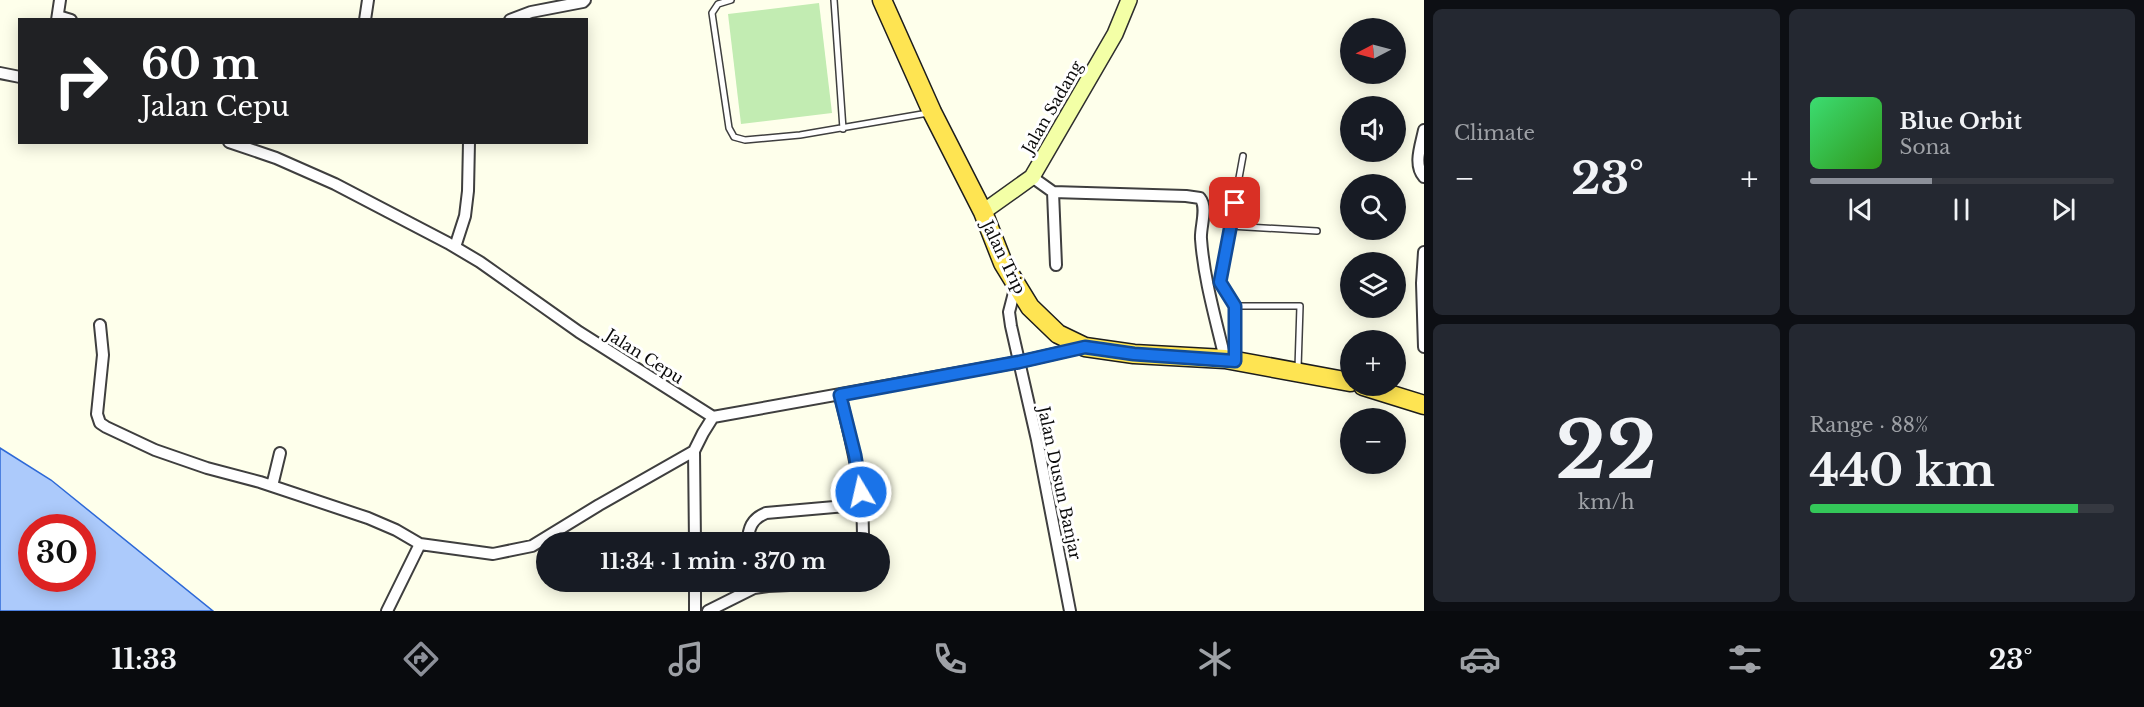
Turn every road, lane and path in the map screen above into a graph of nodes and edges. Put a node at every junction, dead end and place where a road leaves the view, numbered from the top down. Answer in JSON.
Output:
{"nodes":[{"id":1,"x":60,"y":0,"type":"edge"},
{"id":2,"x":368,"y":0,"type":"edge"},
{"id":3,"x":585,"y":0,"type":"edge"},
{"id":4,"x":731,"y":0,"type":"edge"},
{"id":5,"x":834,"y":0,"type":"edge"},
{"id":6,"x":882,"y":0,"type":"edge"},
{"id":7,"x":1129,"y":0,"type":"edge"},
{"id":8,"x":57,"y":18,"type":"edge"},
{"id":9,"x":365,"y":18,"type":"edge"},
{"id":10,"x":515,"y":18,"type":"edge"},
{"id":11,"x":0,"y":73,"type":"edge"},
{"id":12,"x":18,"y":77,"type":"edge"},
{"id":13,"x":932,"y":112,"type":"junction"},
{"id":14,"x":843,"y":129,"type":"junction"},
{"id":15,"x":1424,"y":130,"type":"edge"},
{"id":16,"x":235,"y":144,"type":"edge"},
{"id":17,"x":469,"y":144,"type":"edge"},
{"id":18,"x":1244,"y":156,"type":"dead end"},
{"id":19,"x":1032,"y":177,"type":"junction"},
{"id":20,"x":1424,"y":177,"type":"edge"},
{"id":21,"x":1053,"y":192,"type":"junction"},
{"id":22,"x":983,"y":212,"type":"junction"},
{"id":23,"x":1230,"y":226,"type":"junction"},
{"id":24,"x":1317,"y":231,"type":"dead end"},
{"id":25,"x":455,"y":247,"type":"junction"},
{"id":26,"x":1424,"y":252,"type":"edge"},
{"id":27,"x":1056,"y":265,"type":"dead end"},
{"id":28,"x":1016,"y":285,"type":"junction"},
{"id":29,"x":1235,"y":306,"type":"junction"},
{"id":30,"x":100,"y":325,"type":"dead end"},
{"id":31,"x":1085,"y":347,"type":"junction"},
{"id":32,"x":1424,"y":347,"type":"edge"},
{"id":33,"x":1230,"y":360,"type":"junction"},
{"id":34,"x":1019,"y":362,"type":"junction"},
{"id":35,"x":1298,"y":372,"type":"junction"},
{"id":36,"x":1340,"y":380,"type":"edge"},
{"id":37,"x":840,"y":395,"type":"junction"},
{"id":38,"x":1395,"y":396,"type":"edge"},
{"id":39,"x":1424,"y":405,"type":"edge"},
{"id":40,"x":713,"y":417,"type":"junction"},
{"id":41,"x":694,"y":451,"type":"junction"},
{"id":42,"x":280,"y":453,"type":"dead end"},
{"id":43,"x":272,"y":486,"type":"junction"},
{"id":44,"x":861,"y":502,"type":"junction"},
{"id":45,"x":695,"y":532,"type":"edge"},
{"id":46,"x":749,"y":532,"type":"edge"},
{"id":47,"x":862,"y":532,"type":"edge"},
{"id":48,"x":420,"y":544,"type":"junction"},
{"id":49,"x":695,"y":592,"type":"edge"},
{"id":50,"x":741,"y":592,"type":"edge"},
{"id":51,"x":387,"y":611,"type":"edge"},
{"id":52,"x":695,"y":611,"type":"edge"},
{"id":53,"x":708,"y":611,"type":"edge"},
{"id":54,"x":1070,"y":611,"type":"edge"}],
"edges":[{"from":1,"to":8,"type":"street"},
{"from":2,"to":9,"type":"street"},
{"from":3,"to":10,"type":"street"},
{"from":4,"to":14,"type":"lane"},
{"from":5,"to":14,"type":"lane"},
{"from":6,"to":13,"type":"highway","name":"Jalan Trip"},
{"from":7,"to":19,"type":"main road","name":"Jalan Sadang"},
{"from":11,"to":12,"type":"street"},
{"from":13,"to":14,"type":"lane"},
{"from":13,"to":22,"type":"highway","name":"Jalan Trip"},
{"from":15,"to":20,"type":"street"},
{"from":16,"to":25,"type":"street","name":"Jalan Cepu"},
{"from":17,"to":25,"type":"street"},
{"from":18,"to":23,"type":"lane"},
{"from":19,"to":21,"type":"street"},
{"from":19,"to":22,"type":"main road","name":"Jalan Sadang"},
{"from":21,"to":27,"type":"street"},
{"from":21,"to":33,"type":"street"},
{"from":22,"to":28,"type":"highway","name":"Jalan Trip"},
{"from":23,"to":24,"type":"lane"},
{"from":23,"to":29,"type":"lane"},
{"from":25,"to":40,"type":"street","name":"Jalan Cepu"},
{"from":26,"to":32,"type":"street"},
{"from":28,"to":31,"type":"highway","name":"Jalan Trip"},
{"from":28,"to":34,"type":"street","name":"Jalan Dusun Banjar"},
{"from":29,"to":33,"type":"lane"},
{"from":29,"to":35,"type":"lane"},
{"from":30,"to":43,"type":"street"},
{"from":31,"to":33,"type":"highway","name":"Jalan Trip"},
{"from":31,"to":34,"type":"street"},
{"from":33,"to":35,"type":"highway","name":"Jalan Trip"},
{"from":34,"to":37,"type":"street"},
{"from":34,"to":54,"type":"street","name":"Jalan Dusun Banjar"},
{"from":35,"to":36,"type":"highway","name":"Jalan Trip"},
{"from":37,"to":40,"type":"street"},
{"from":37,"to":44,"type":"street"},
{"from":38,"to":39,"type":"highway"},
{"from":40,"to":41,"type":"street"},
{"from":41,"to":45,"type":"street"},
{"from":41,"to":48,"type":"street"},
{"from":42,"to":43,"type":"street"},
{"from":43,"to":48,"type":"street"},
{"from":44,"to":46,"type":"street"},
{"from":44,"to":47,"type":"street"},
{"from":48,"to":51,"type":"street"},
{"from":49,"to":52,"type":"street"},
{"from":50,"to":53,"type":"street"}]}
